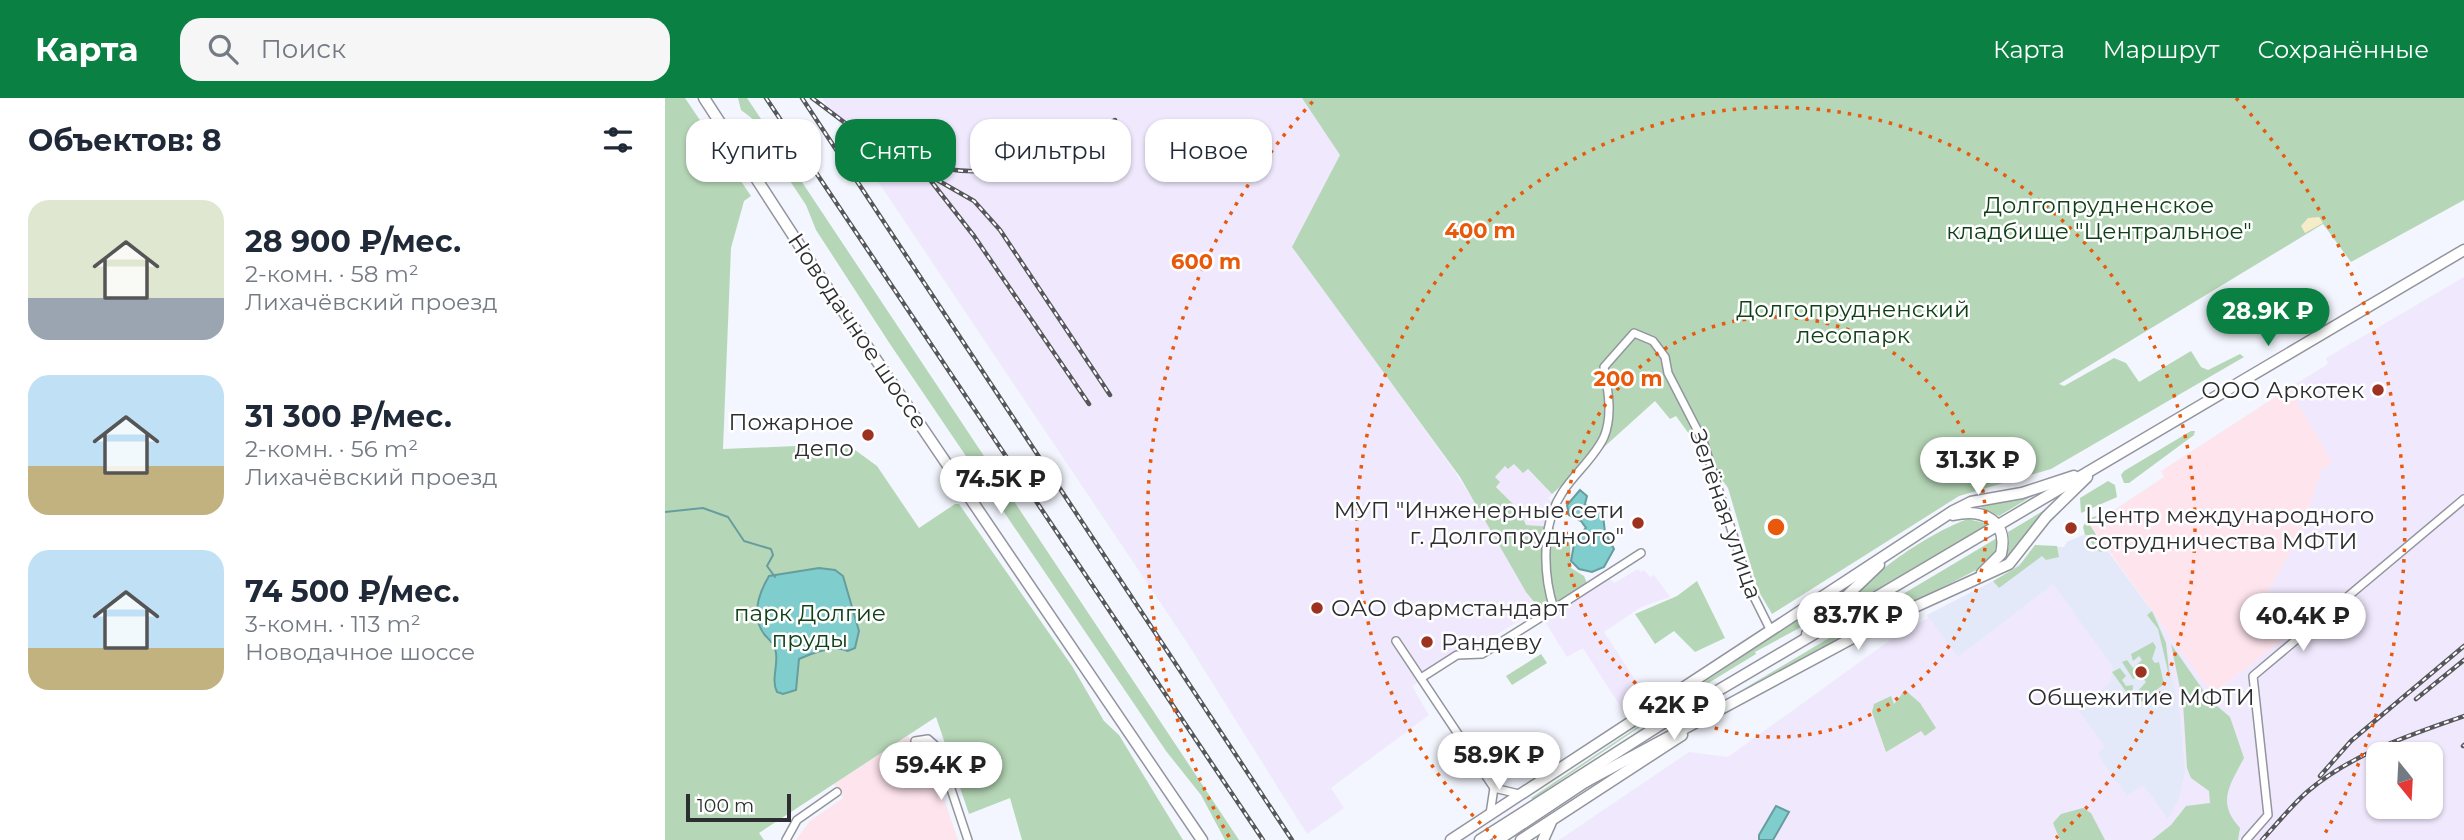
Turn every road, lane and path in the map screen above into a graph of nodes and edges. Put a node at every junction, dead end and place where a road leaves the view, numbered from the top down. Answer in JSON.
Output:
{"nodes":[{"id":1,"x":704,"y":98,"type":"edge"},
{"id":2,"x":2464,"y":250,"type":"edge"},
{"id":3,"x":2094,"y":469,"type":"junction"},
{"id":4,"x":2464,"y":499,"type":"edge"},
{"id":5,"x":1944,"y":517,"type":"junction"},
{"id":6,"x":1999,"y":526,"type":"junction"},
{"id":7,"x":1892,"y":552,"type":"junction"},
{"id":8,"x":1641,"y":553,"type":"dead end"},
{"id":9,"x":1967,"y":584,"type":"junction"},
{"id":10,"x":1554,"y":609,"type":"junction"},
{"id":11,"x":1770,"y":629,"type":"junction"},
{"id":12,"x":1396,"y":641,"type":"dead end"},
{"id":13,"x":1785,"y":652,"type":"junction"},
{"id":14,"x":1746,"y":676,"type":"junction"},
{"id":15,"x":1421,"y":678,"type":"junction"},
{"id":16,"x":1738,"y":698,"type":"junction"},
{"id":17,"x":915,"y":741,"type":"dead end"},
{"id":18,"x":1585,"y":782,"type":"junction"},
{"id":19,"x":1495,"y":788,"type":"junction"},
{"id":20,"x":837,"y":792,"type":"dead end"},
{"id":21,"x":1525,"y":794,"type":"junction"},
{"id":22,"x":1546,"y":802,"type":"junction"},
{"id":23,"x":1489,"y":816,"type":"junction"},
{"id":24,"x":1553,"y":818,"type":"junction"},
{"id":25,"x":786,"y":840,"type":"edge"},
{"id":26,"x":968,"y":840,"type":"edge"},
{"id":27,"x":1202,"y":840,"type":"edge"},
{"id":28,"x":1451,"y":840,"type":"edge"},
{"id":29,"x":1480,"y":840,"type":"edge"},
{"id":30,"x":1498,"y":840,"type":"edge"},
{"id":31,"x":1521,"y":840,"type":"edge"},
{"id":32,"x":1543,"y":840,"type":"edge"},
{"id":33,"x":2246,"y":840,"type":"edge"}],
"edges":[{"from":1,"to":27,"type":"main road","name":"Новодачное шоссе"},
{"from":2,"to":3,"type":"main road"},
{"from":3,"to":5,"type":"main road"},
{"from":3,"to":6,"type":"main road"},
{"from":3,"to":9,"type":"main road"},
{"from":4,"to":33,"type":"street"},
{"from":5,"to":6,"type":"main road"},
{"from":5,"to":7,"type":"main road"},
{"from":6,"to":9,"type":"main road"},
{"from":6,"to":13,"type":"main road"},
{"from":7,"to":11,"type":"main road"},
{"from":7,"to":13,"type":"main road"},
{"from":8,"to":10,"type":"street"},
{"from":9,"to":16,"type":"main road"},
{"from":10,"to":11,"type":"street","name":"Зелёная улица"},
{"from":10,"to":15,"type":"street"},
{"from":11,"to":21,"type":"main road"},
{"from":12,"to":15,"type":"street"},
{"from":13,"to":14,"type":"main road"},
{"from":14,"to":18,"type":"main road"},
{"from":14,"to":22,"type":"main road"},
{"from":15,"to":19,"type":"street"},
{"from":16,"to":18,"type":"main road"},
{"from":16,"to":24,"type":"main road"},
{"from":17,"to":26,"type":"street"},
{"from":18,"to":22,"type":"main road"},
{"from":19,"to":21,"type":"street"},
{"from":19,"to":23,"type":"street"},
{"from":20,"to":25,"type":"street"},
{"from":21,"to":23,"type":"main road"},
{"from":22,"to":29,"type":"main road"},
{"from":22,"to":30,"type":"main road"},
{"from":23,"to":28,"type":"main road"},
{"from":24,"to":31,"type":"main road"},
{"from":24,"to":32,"type":"main road"}]}
